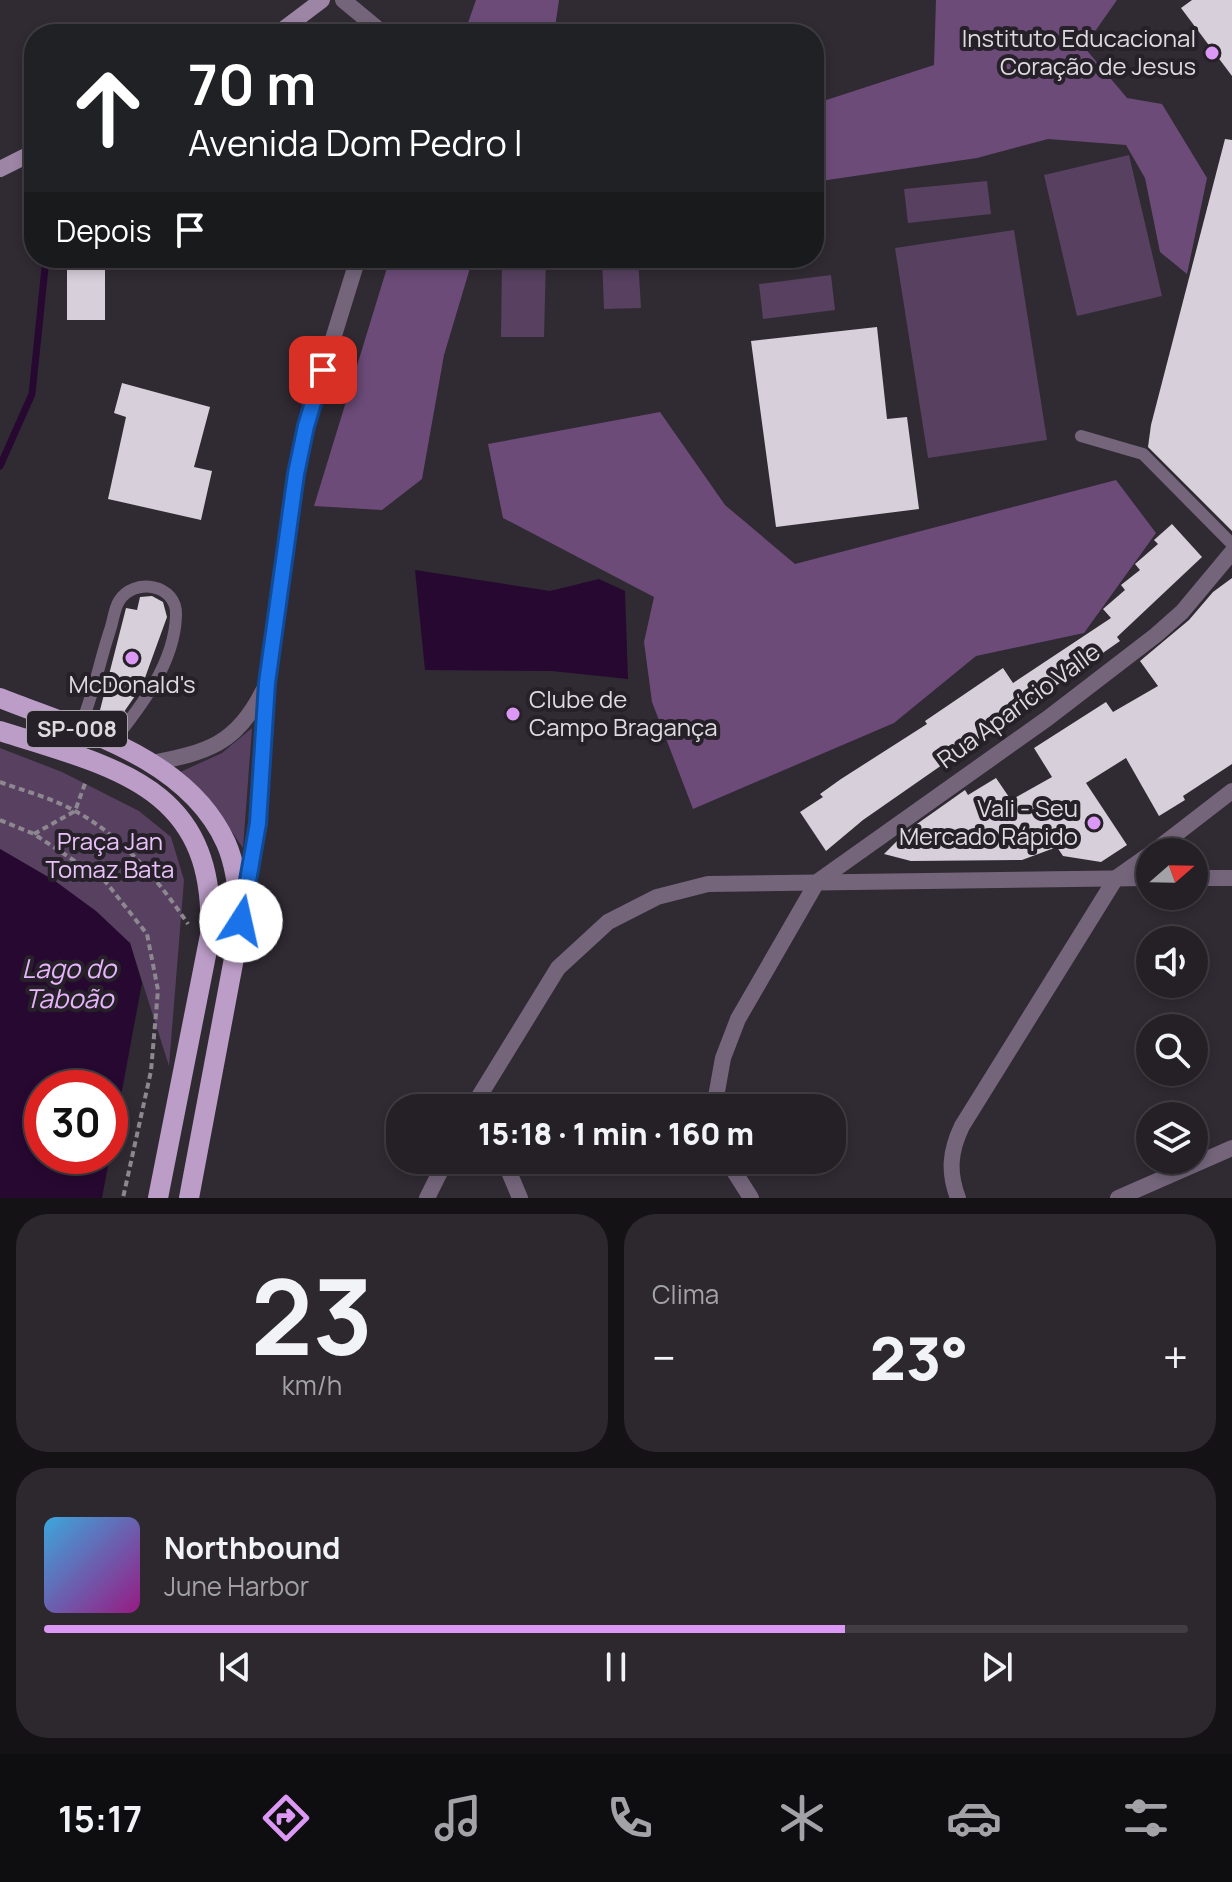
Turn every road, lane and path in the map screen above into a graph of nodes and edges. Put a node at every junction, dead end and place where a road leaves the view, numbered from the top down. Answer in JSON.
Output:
{"nodes":[{"id":1,"x":322,"y":0,"type":"edge"},
{"id":2,"x":343,"y":0,"type":"edge"},
{"id":3,"x":290,"y":24,"type":"edge"},
{"id":4,"x":372,"y":24,"type":"edge"},
{"id":5,"x":24,"y":157,"type":"edge"},
{"id":6,"x":0,"y":169,"type":"edge"},
{"id":7,"x":355,"y":268,"type":"edge"},
{"id":8,"x":1081,"y":436,"type":"dead end"},
{"id":9,"x":1232,"y":544,"type":"edge"},
{"id":10,"x":1232,"y":552,"type":"edge"},
{"id":11,"x":267,"y":683,"type":"junction"},
{"id":12,"x":0,"y":698,"type":"edge"},
{"id":13,"x":79,"y":729,"type":"junction"},
{"id":14,"x":0,"y":731,"type":"edge"},
{"id":15,"x":111,"y":744,"type":"junction"},
{"id":16,"x":152,"y":763,"type":"junction"},
{"id":17,"x":88,"y":775,"type":"dead end"},
{"id":18,"x":0,"y":782,"type":"edge"},
{"id":19,"x":1232,"y":791,"type":"edge"},
{"id":20,"x":75,"y":811,"type":"junction"},
{"id":21,"x":0,"y":820,"type":"edge"},
{"id":22,"x":34,"y":834,"type":"junction"},
{"id":23,"x":1171,"y":838,"type":"edge"},
{"id":24,"x":1136,"y":864,"type":"edge"},
{"id":25,"x":1116,"y":878,"type":"junction"},
{"id":26,"x":1136,"y":878,"type":"edge"},
{"id":27,"x":1208,"y":878,"type":"edge"},
{"id":28,"x":1232,"y":878,"type":"edge"},
{"id":29,"x":817,"y":882,"type":"junction"},
{"id":30,"x":241,"y":921,"type":"junction"},
{"id":31,"x":190,"y":926,"type":"dead end"},
{"id":32,"x":483,"y":1094,"type":"edge"},
{"id":33,"x":717,"y":1094,"type":"edge"},
{"id":34,"x":1232,"y":1148,"type":"edge"},
{"id":35,"x":439,"y":1174,"type":"edge"},
{"id":36,"x":510,"y":1174,"type":"edge"},
{"id":37,"x":736,"y":1174,"type":"edge"},
{"id":38,"x":123,"y":1198,"type":"edge"},
{"id":39,"x":158,"y":1198,"type":"edge"},
{"id":40,"x":189,"y":1198,"type":"edge"},
{"id":41,"x":427,"y":1198,"type":"edge"},
{"id":42,"x":520,"y":1198,"type":"edge"},
{"id":43,"x":751,"y":1198,"type":"edge"},
{"id":44,"x":958,"y":1198,"type":"edge"},
{"id":45,"x":1118,"y":1198,"type":"edge"}],
"edges":[{"from":1,"to":3,"type":"street"},
{"from":2,"to":4,"type":"street"},
{"from":5,"to":6,"type":"street"},
{"from":7,"to":11,"type":"street"},
{"from":8,"to":9,"type":"lane"},
{"from":10,"to":29,"type":"street","name":"Rua Aparício Valle"},
{"from":11,"to":16,"type":"street"},
{"from":11,"to":30,"type":"street"},
{"from":12,"to":13,"type":"main road","number":"SP-008"},
{"from":13,"to":15,"type":"main road","number":"SP-008"},
{"from":13,"to":15,"type":"lane"},
{"from":14,"to":39,"type":"main road","number":"SP-008"},
{"from":15,"to":16,"type":"main road","number":"SP-008"},
{"from":16,"to":30,"type":"main road","number":"SP-008"},
{"from":17,"to":20,"type":"path"},
{"from":18,"to":20,"type":"path"},
{"from":19,"to":23,"type":"street"},
{"from":20,"to":22,"type":"path"},
{"from":20,"to":31,"type":"path"},
{"from":21,"to":22,"type":"path"},
{"from":22,"to":38,"type":"path"},
{"from":24,"to":25,"type":"street"},
{"from":25,"to":26,"type":"street"},
{"from":25,"to":29,"type":"street"},
{"from":25,"to":44,"type":"street"},
{"from":27,"to":28,"type":"street"},
{"from":29,"to":32,"type":"street"},
{"from":29,"to":33,"type":"street"},
{"from":30,"to":40,"type":"main road","number":"SP-008"},
{"from":34,"to":45,"type":"street"},
{"from":35,"to":41,"type":"street"},
{"from":36,"to":42,"type":"street"},
{"from":37,"to":43,"type":"street"}]}
